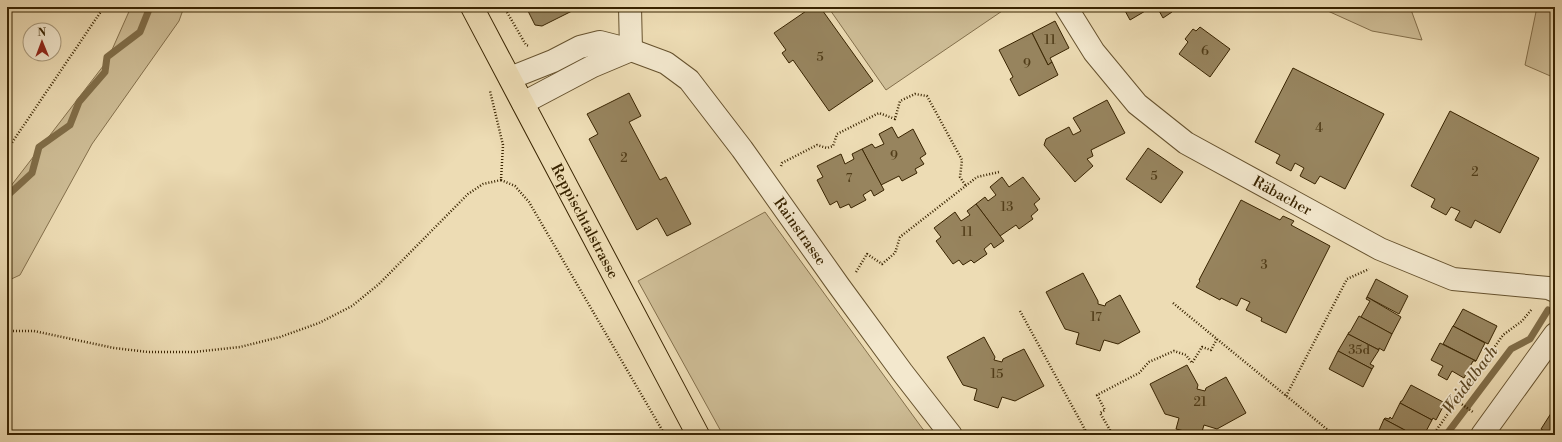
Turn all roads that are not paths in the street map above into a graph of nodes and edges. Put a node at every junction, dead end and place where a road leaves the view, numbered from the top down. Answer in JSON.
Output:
{"nodes":[{"id":1,"x":472,"y":7,"type":"edge"},
{"id":2,"x":630,"y":7,"type":"edge"},
{"id":3,"x":1066,"y":7,"type":"edge"},
{"id":4,"x":631,"y":50,"type":"junction"},
{"id":5,"x":510,"y":78,"type":"junction"},
{"id":6,"x":523,"y":103,"type":"junction"},
{"id":7,"x":1552,"y":289,"type":"edge"},
{"id":8,"x":1555,"y":334,"type":"edge"},
{"id":9,"x":698,"y":435,"type":"edge"},
{"id":10,"x":951,"y":435,"type":"edge"},
{"id":11,"x":1482,"y":435,"type":"edge"}],
"edges":[{"from":1,"to":5,"type":"main road","name":"Reppischtalstrasse"},
{"from":2,"to":4,"type":"street"},
{"from":3,"to":7,"type":"street","name":"Räbacher"},
{"from":4,"to":5,"type":"street","name":"Rainstrasse"},
{"from":4,"to":6,"type":"street"},
{"from":4,"to":10,"type":"street","name":"Rainstrasse"},
{"from":5,"to":6,"type":"main road","name":"Reppischtalstrasse"},
{"from":6,"to":9,"type":"main road","name":"Reppischtalstrasse"},
{"from":8,"to":11,"type":"street"}]}
